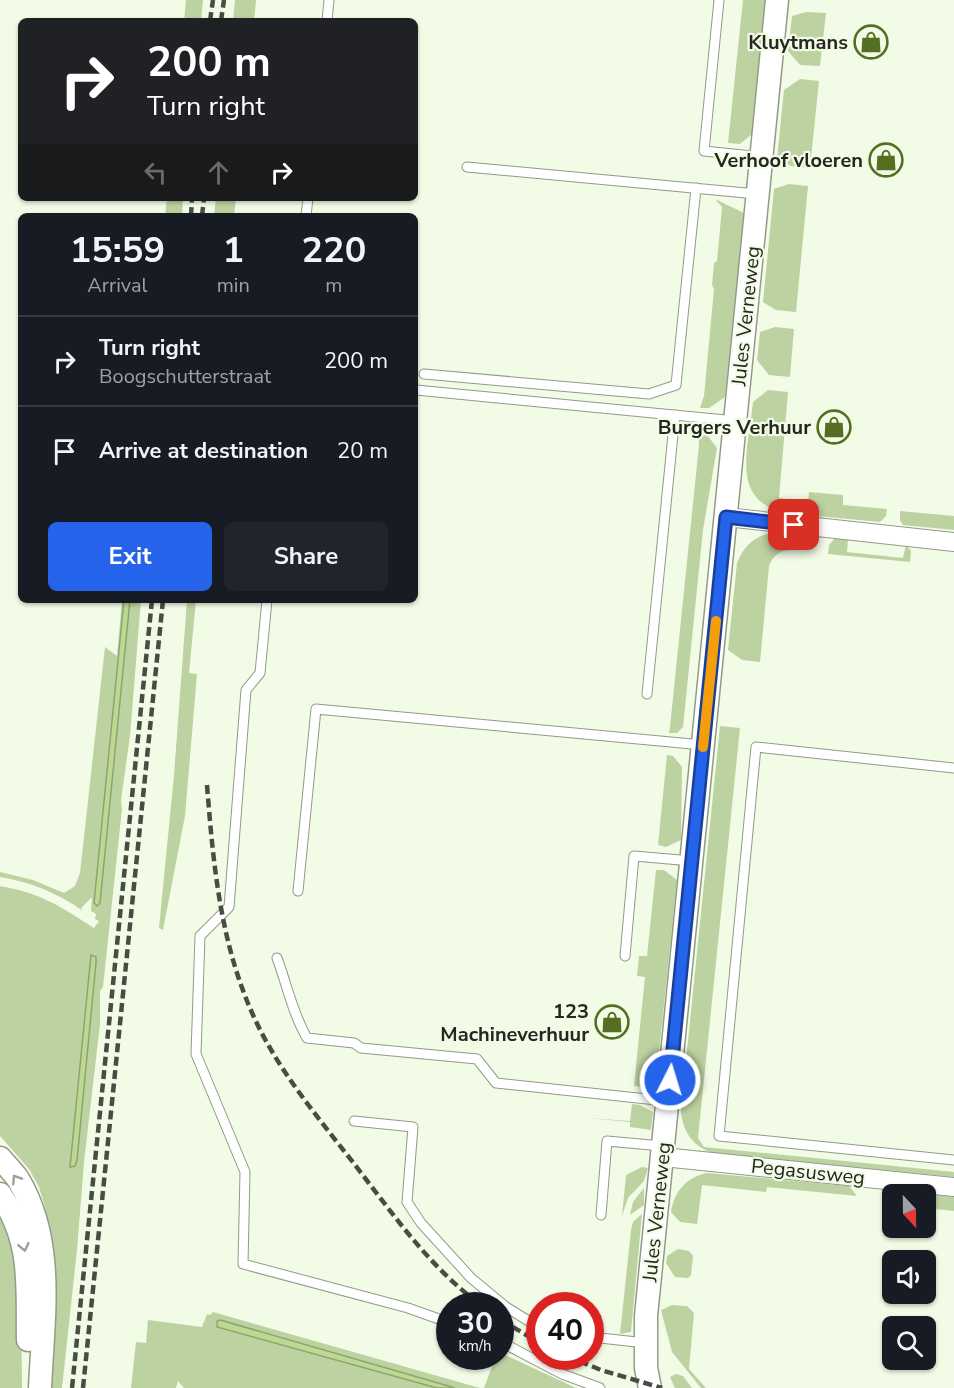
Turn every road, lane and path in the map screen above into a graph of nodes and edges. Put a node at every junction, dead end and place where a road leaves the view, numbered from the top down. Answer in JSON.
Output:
{"nodes":[{"id":1,"x":329,"y":0,"type":"edge"},
{"id":2,"x":719,"y":0,"type":"edge"},
{"id":3,"x":777,"y":0,"type":"edge"},
{"id":4,"x":327,"y":18,"type":"edge"},
{"id":5,"x":762,"y":157,"type":"junction"},
{"id":6,"x":467,"y":167,"type":"dead end"},
{"id":7,"x":696,"y":188,"type":"junction"},
{"id":8,"x":758,"y":194,"type":"junction"},
{"id":9,"x":424,"y":374,"type":"dead end"},
{"id":10,"x":418,"y":390,"type":"edge"},
{"id":11,"x":675,"y":415,"type":"junction"},
{"id":12,"x":736,"y":421,"type":"junction"},
{"id":13,"x":726,"y":517,"type":"junction"},
{"id":14,"x":954,"y":542,"type":"edge"},
{"id":15,"x":267,"y":603,"type":"edge"},
{"id":16,"x":647,"y":694,"type":"dead end"},
{"id":17,"x":704,"y":745,"type":"junction"},
{"id":18,"x":954,"y":768,"type":"edge"},
{"id":19,"x":692,"y":861,"type":"junction"},
{"id":20,"x":298,"y":891,"type":"dead end"},
{"id":21,"x":625,"y":956,"type":"dead end"},
{"id":22,"x":277,"y":958,"type":"dead end"},
{"id":23,"x":668,"y":1102,"type":"junction"},
{"id":24,"x":354,"y":1121,"type":"dead end"},
{"id":25,"x":663,"y":1152,"type":"junction"},
{"id":26,"x":0,"y":1158,"type":"edge"},
{"id":27,"x":954,"y":1160,"type":"edge"},
{"id":28,"x":954,"y":1187,"type":"edge"},
{"id":29,"x":0,"y":1194,"type":"edge"},
{"id":30,"x":601,"y":1215,"type":"dead end"},
{"id":31,"x":436,"y":1318,"type":"edge"},
{"id":32,"x":526,"y":1319,"type":"edge"},
{"id":33,"x":604,"y":1338,"type":"edge"},
{"id":34,"x":646,"y":1342,"type":"junction"},
{"id":35,"x":514,"y":1349,"type":"edge"},
{"id":36,"x":650,"y":1386,"type":"edge"},
{"id":37,"x":28,"y":1388,"type":"edge"},
{"id":38,"x":40,"y":1388,"type":"edge"},
{"id":39,"x":600,"y":1388,"type":"edge"}],
"edges":[{"from":1,"to":4,"type":"lane"},
{"from":2,"to":5,"type":"lane"},
{"from":3,"to":5,"type":"street","name":"Jules Verneweg"},
{"from":5,"to":8,"type":"street","name":"Jules Verneweg"},
{"from":6,"to":7,"type":"lane"},
{"from":7,"to":8,"type":"lane"},
{"from":7,"to":9,"type":"lane"},
{"from":8,"to":12,"type":"street","name":"Jules Verneweg"},
{"from":10,"to":11,"type":"lane"},
{"from":11,"to":12,"type":"lane"},
{"from":11,"to":16,"type":"lane"},
{"from":12,"to":13,"type":"street","name":"Jules Verneweg"},
{"from":13,"to":14,"type":"street"},
{"from":13,"to":17,"type":"street","name":"Jules Verneweg"},
{"from":15,"to":31,"type":"lane"},
{"from":17,"to":19,"type":"street","name":"Jules Verneweg"},
{"from":17,"to":20,"type":"lane"},
{"from":18,"to":27,"type":"lane"},
{"from":19,"to":21,"type":"lane"},
{"from":19,"to":23,"type":"street","name":"Jules Verneweg"},
{"from":22,"to":23,"type":"lane"},
{"from":23,"to":25,"type":"street","name":"Jules Verneweg"},
{"from":24,"to":32,"type":"lane"},
{"from":25,"to":28,"type":"street","name":"Pegasusweg"},
{"from":25,"to":30,"type":"lane"},
{"from":25,"to":34,"type":"street","name":"Jules Verneweg"},
{"from":38,"to":26,"type":"street","one_way":true},
{"from":29,"to":37,"type":"street","one_way":true},
{"from":33,"to":34,"type":"lane"},
{"from":34,"to":36,"type":"street","name":"Jules Verneweg"},
{"from":35,"to":39,"type":"lane"}]}
